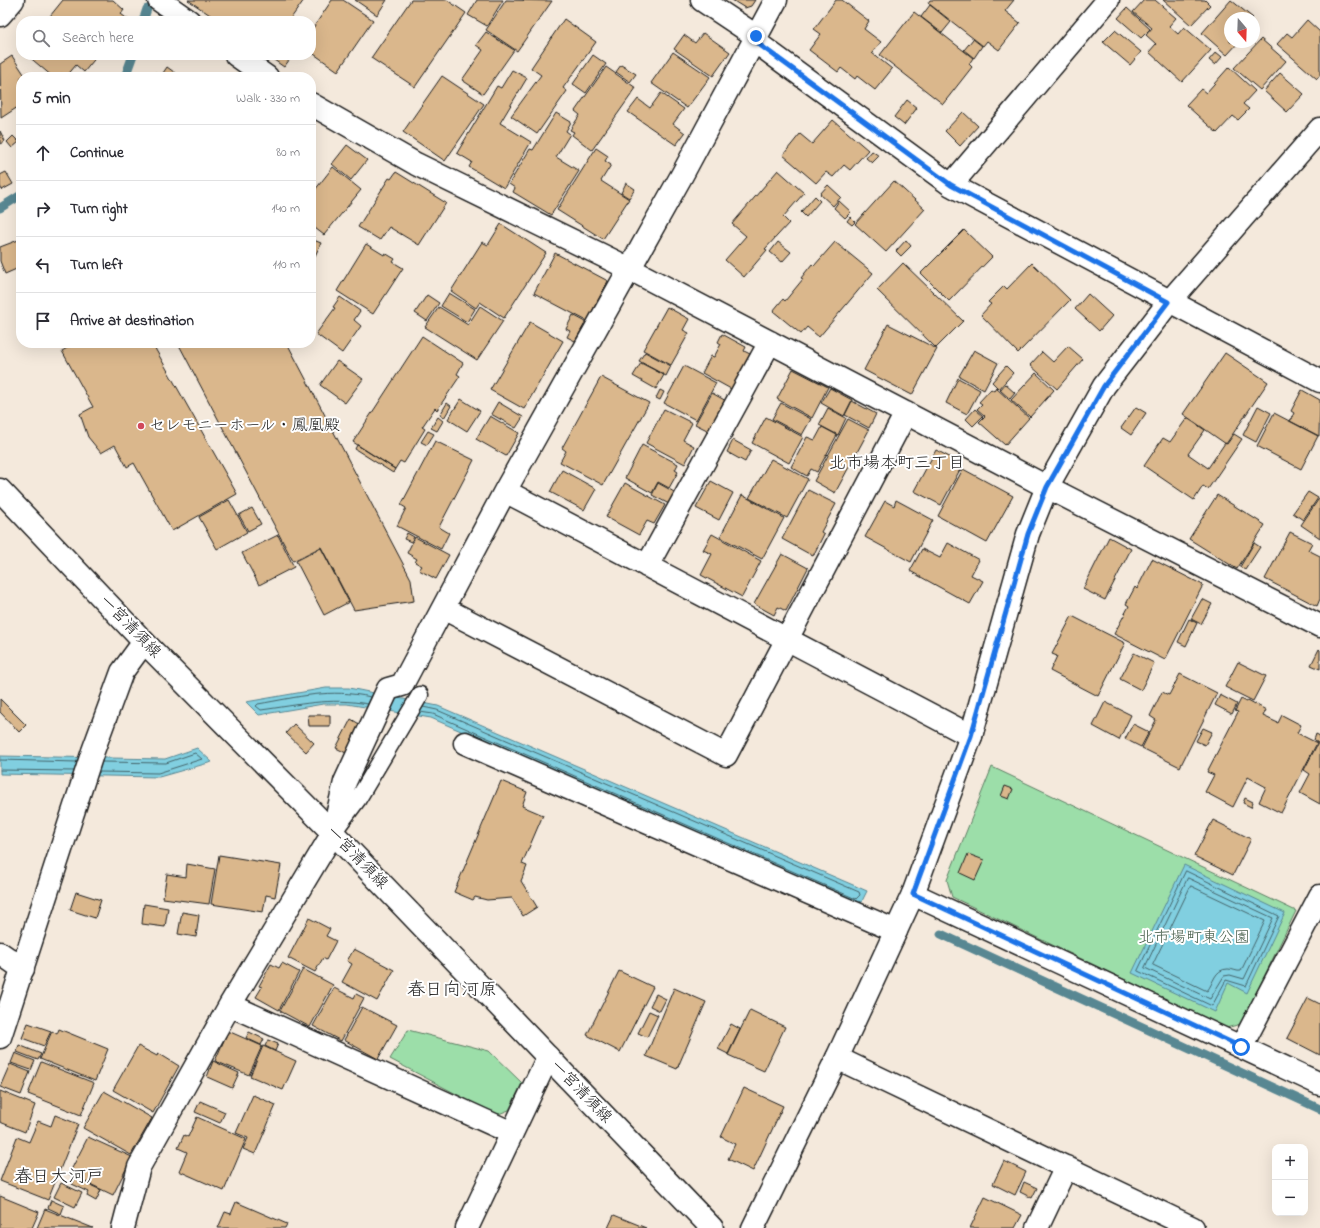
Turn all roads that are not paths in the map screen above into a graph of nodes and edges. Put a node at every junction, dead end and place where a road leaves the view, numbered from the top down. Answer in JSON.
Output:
{"nodes":[{"id":1,"x":13,"y":0,"type":"edge"},
{"id":2,"x":159,"y":0,"type":"edge"},
{"id":3,"x":702,"y":0,"type":"edge"},
{"id":4,"x":776,"y":0,"type":"edge"},
{"id":5,"x":1108,"y":0,"type":"edge"},
{"id":6,"x":0,"y":15,"type":"edge"},
{"id":7,"x":182,"y":16,"type":"edge"},
{"id":8,"x":754,"y":38,"type":"junction"},
{"id":9,"x":243,"y":60,"type":"edge"},
{"id":10,"x":260,"y":72,"type":"edge"},
{"id":11,"x":316,"y":107,"type":"edge"},
{"id":12,"x":1320,"y":129,"type":"edge"},
{"id":13,"x":951,"y":185,"type":"junction"},
{"id":14,"x":630,"y":269,"type":"junction"},
{"id":15,"x":1168,"y":302,"type":"junction"},
{"id":16,"x":770,"y":342,"type":"junction"},
{"id":17,"x":1320,"y":381,"type":"edge"},
{"id":18,"x":906,"y":413,"type":"junction"},
{"id":19,"x":1047,"y":487,"type":"junction"},
{"id":20,"x":0,"y":490,"type":"edge"},
{"id":21,"x":505,"y":491,"type":"junction"},
{"id":22,"x":647,"y":566,"type":"junction"},
{"id":23,"x":443,"y":608,"type":"junction"},
{"id":24,"x":1320,"y":626,"type":"edge"},
{"id":25,"x":786,"y":639,"type":"junction"},
{"id":26,"x":144,"y":642,"type":"junction"},
{"id":27,"x":420,"y":695,"type":"dead end"},
{"id":28,"x":971,"y":736,"type":"junction"},
{"id":29,"x":466,"y":743,"type":"dead end"},
{"id":30,"x":333,"y":833,"type":"junction"},
{"id":31,"x":913,"y":894,"type":"junction"},
{"id":32,"x":1320,"y":896,"type":"edge"},
{"id":33,"x":896,"y":931,"type":"junction"},
{"id":34,"x":0,"y":954,"type":"edge"},
{"id":35,"x":23,"y":969,"type":"junction"},
{"id":36,"x":230,"y":1005,"type":"junction"},
{"id":37,"x":0,"y":1037,"type":"edge"},
{"id":38,"x":1241,"y":1047,"type":"junction"},
{"id":39,"x":548,"y":1057,"type":"junction"},
{"id":40,"x":837,"y":1058,"type":"junction"},
{"id":41,"x":1320,"y":1084,"type":"edge"},
{"id":42,"x":512,"y":1132,"type":"junction"},
{"id":43,"x":1066,"y":1168,"type":"junction"},
{"id":44,"x":123,"y":1228,"type":"edge"},
{"id":45,"x":467,"y":1228,"type":"edge"},
{"id":46,"x":712,"y":1228,"type":"edge"},
{"id":47,"x":754,"y":1228,"type":"edge"},
{"id":48,"x":1037,"y":1228,"type":"edge"},
{"id":49,"x":1193,"y":1228,"type":"edge"}],
"edges":[{"from":1,"to":6,"type":"street"},
{"from":2,"to":7,"type":"street"},
{"from":3,"to":8,"type":"street"},
{"from":4,"to":8,"type":"street"},
{"from":5,"to":13,"type":"street"},
{"from":8,"to":13,"type":"street"},
{"from":8,"to":14,"type":"street"},
{"from":9,"to":10,"type":"street"},
{"from":11,"to":14,"type":"street"},
{"from":12,"to":15,"type":"street"},
{"from":13,"to":15,"type":"street"},
{"from":14,"to":16,"type":"street"},
{"from":14,"to":21,"type":"street"},
{"from":15,"to":17,"type":"street"},
{"from":15,"to":19,"type":"street"},
{"from":16,"to":18,"type":"street"},
{"from":16,"to":22,"type":"street"},
{"from":18,"to":19,"type":"street"},
{"from":18,"to":25,"type":"street"},
{"from":19,"to":24,"type":"street"},
{"from":19,"to":28,"type":"street"},
{"from":20,"to":26,"type":"street","name":"一宮清須線"},
{"from":21,"to":22,"type":"street"},
{"from":21,"to":23,"type":"street"},
{"from":22,"to":25,"type":"street"},
{"from":23,"to":25,"type":"street"},
{"from":23,"to":30,"type":"street"},
{"from":25,"to":28,"type":"street"},
{"from":26,"to":30,"type":"street","name":"一宮清須線"},
{"from":26,"to":35,"type":"street"},
{"from":27,"to":30,"type":"lane"},
{"from":28,"to":31,"type":"street"},
{"from":29,"to":33,"type":"street"},
{"from":30,"to":36,"type":"street"},
{"from":30,"to":39,"type":"street","name":"一宮清須線"},
{"from":31,"to":33,"type":"street"},
{"from":31,"to":38,"type":"street"},
{"from":32,"to":38,"type":"street"},
{"from":33,"to":40,"type":"street"},
{"from":34,"to":35,"type":"street"},
{"from":35,"to":37,"type":"street"},
{"from":36,"to":42,"type":"street"},
{"from":36,"to":44,"type":"street"},
{"from":38,"to":41,"type":"street"},
{"from":39,"to":42,"type":"street"},
{"from":39,"to":46,"type":"street","name":"一宮清須線"},
{"from":40,"to":43,"type":"street"},
{"from":40,"to":47,"type":"street"},
{"from":42,"to":45,"type":"street"},
{"from":43,"to":48,"type":"street"},
{"from":43,"to":49,"type":"street"}]}
